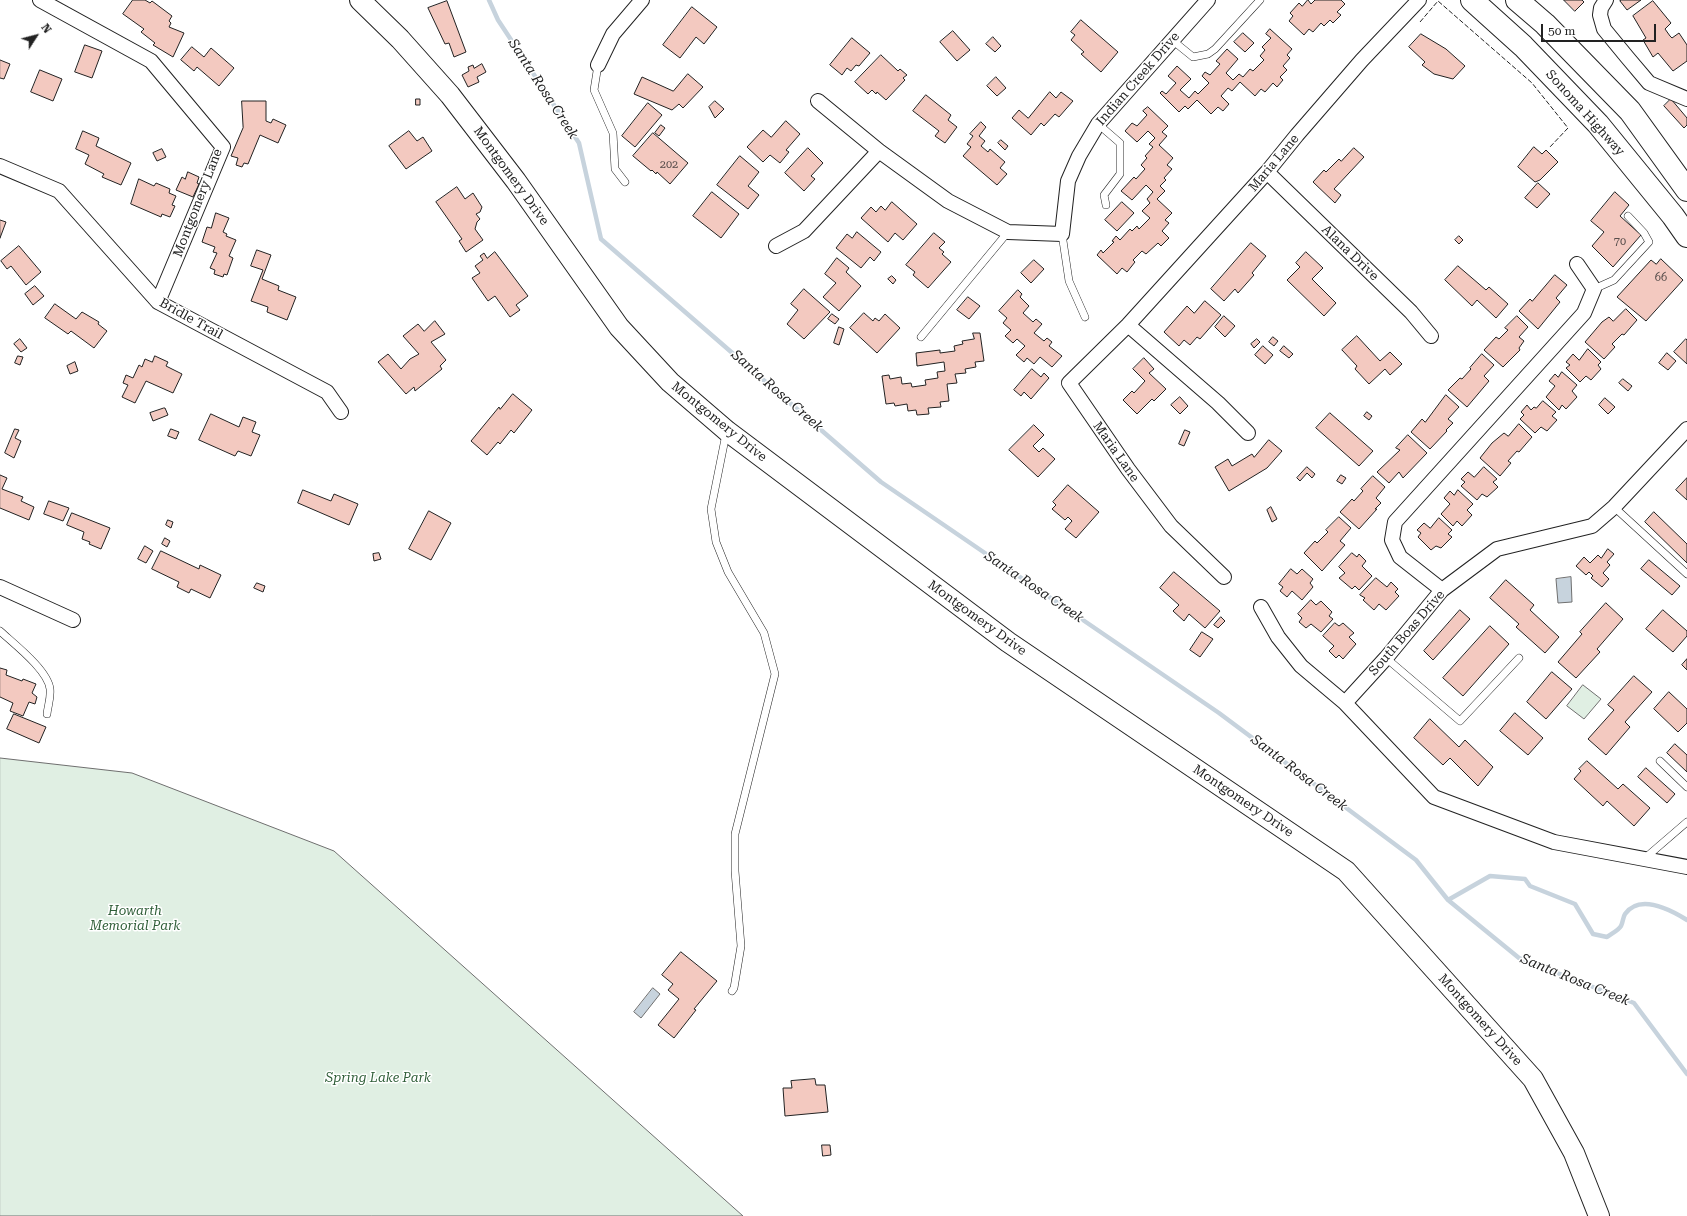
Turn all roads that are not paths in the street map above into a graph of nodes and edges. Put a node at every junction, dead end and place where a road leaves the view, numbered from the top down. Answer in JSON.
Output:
{"nodes":[{"id":1,"x":40,"y":0,"type":"edge"},
{"id":2,"x":360,"y":0,"type":"edge"},
{"id":3,"x":642,"y":0,"type":"edge"},
{"id":4,"x":1208,"y":0,"type":"edge"},
{"id":5,"x":1260,"y":0,"type":"edge"},
{"id":6,"x":1419,"y":0,"type":"edge"},
{"id":7,"x":1472,"y":0,"type":"edge"},
{"id":8,"x":1517,"y":0,"type":"edge"},
{"id":9,"x":1606,"y":0,"type":"edge"},
{"id":10,"x":1172,"y":40,"type":"junction"},
{"id":11,"x":598,"y":65,"type":"joint"},
{"id":12,"x":1687,"y":99,"type":"edge"},
{"id":13,"x":818,"y":101,"type":"dead end"},
{"id":14,"x":1098,"y":124,"type":"junction"},
{"id":15,"x":880,"y":151,"type":"junction"},
{"id":16,"x":0,"y":166,"type":"edge"},
{"id":17,"x":1267,"y":172,"type":"junction"},
{"id":18,"x":625,"y":182,"type":"dead end"},
{"id":19,"x":1687,"y":190,"type":"edge"},
{"id":20,"x":1106,"y":206,"type":"dead end"},
{"id":21,"x":1628,"y":216,"type":"dead end"},
{"id":22,"x":1008,"y":232,"type":"junction"},
{"id":23,"x":1062,"y":234,"type":"junction"},
{"id":24,"x":1687,"y":236,"type":"edge"},
{"id":25,"x":776,"y":246,"type":"dead end"},
{"id":26,"x":1577,"y":264,"type":"dead end"},
{"id":27,"x":1594,"y":289,"type":"junction"},
{"id":28,"x":158,"y":302,"type":"junction"},
{"id":29,"x":1085,"y":317,"type":"dead end"},
{"id":30,"x":1128,"y":325,"type":"junction"},
{"id":31,"x":1431,"y":336,"type":"dead end"},
{"id":32,"x":921,"y":337,"type":"dead end"},
{"id":33,"x":341,"y":412,"type":"dead end"},
{"id":34,"x":1687,"y":429,"type":"edge"},
{"id":35,"x":727,"y":431,"type":"junction"},
{"id":36,"x":1248,"y":433,"type":"dead end"},
{"id":37,"x":1614,"y":507,"type":"junction"},
{"id":38,"x":1687,"y":574,"type":"edge"},
{"id":39,"x":1224,"y":577,"type":"dead end"},
{"id":40,"x":0,"y":588,"type":"edge"},
{"id":41,"x":1442,"y":590,"type":"junction"},
{"id":42,"x":1261,"y":607,"type":"dead end"},
{"id":43,"x":73,"y":620,"type":"dead end"},
{"id":44,"x":0,"y":630,"type":"edge"},
{"id":45,"x":1386,"y":658,"type":"junction"},
{"id":46,"x":1519,"y":658,"type":"dead end"},
{"id":47,"x":1346,"y":704,"type":"junction"},
{"id":48,"x":47,"y":714,"type":"dead end"},
{"id":49,"x":1660,"y":761,"type":"dead end"},
{"id":50,"x":1687,"y":787,"type":"edge"},
{"id":51,"x":1687,"y":822,"type":"edge"},
{"id":52,"x":1644,"y":859,"type":"junction"},
{"id":53,"x":1687,"y":867,"type":"edge"},
{"id":54,"x":732,"y":991,"type":"dead end"},
{"id":55,"x":1599,"y":1216,"type":"edge"}],
"edges":[{"from":1,"to":28,"type":"street","name":"Montgomery Lane"},
{"from":2,"to":35,"type":"street","name":"Montgomery Drive"},
{"from":3,"to":11,"type":"street"},
{"from":4,"to":10,"type":"street","name":"Indian Creek Drive"},
{"from":5,"to":10,"type":"lane"},
{"from":6,"to":17,"type":"street","name":"Maria Lane"},
{"from":7,"to":24,"type":"main road","name":"Sonoma Highway"},
{"from":8,"to":19,"type":"main road"},
{"from":9,"to":12,"type":"street"},
{"from":10,"to":14,"type":"street","name":"Indian Creek Drive"},
{"from":11,"to":18,"type":"lane"},
{"from":13,"to":15,"type":"street"},
{"from":14,"to":20,"type":"lane"},
{"from":14,"to":23,"type":"street","name":"Indian Creek Drive"},
{"from":15,"to":22,"type":"street"},
{"from":15,"to":25,"type":"street"},
{"from":16,"to":28,"type":"street","name":"Bridle Trail"},
{"from":17,"to":30,"type":"street","name":"Maria Lane"},
{"from":17,"to":31,"type":"street","name":"Alana Drive"},
{"from":21,"to":27,"type":"lane"},
{"from":22,"to":23,"type":"street"},
{"from":22,"to":32,"type":"lane"},
{"from":23,"to":29,"type":"lane"},
{"from":26,"to":27,"type":"street"},
{"from":27,"to":41,"type":"street"},
{"from":28,"to":33,"type":"street","name":"Bridle Trail"},
{"from":30,"to":36,"type":"street"},
{"from":30,"to":39,"type":"street","name":"Maria Lane"},
{"from":34,"to":37,"type":"street","name":"South Boas Drive"},
{"from":35,"to":54,"type":"lane"},
{"from":35,"to":55,"type":"street","name":"Montgomery Drive"},
{"from":37,"to":38,"type":"lane"},
{"from":37,"to":41,"type":"street","name":"South Boas Drive"},
{"from":40,"to":43,"type":"street"},
{"from":41,"to":45,"type":"street","name":"South Boas Drive"},
{"from":42,"to":47,"type":"street"},
{"from":44,"to":48,"type":"lane"},
{"from":45,"to":46,"type":"lane"},
{"from":45,"to":47,"type":"street","name":"South Boas Drive"},
{"from":47,"to":52,"type":"street"},
{"from":49,"to":50,"type":"lane"},
{"from":51,"to":52,"type":"lane"},
{"from":52,"to":53,"type":"street"}]}
